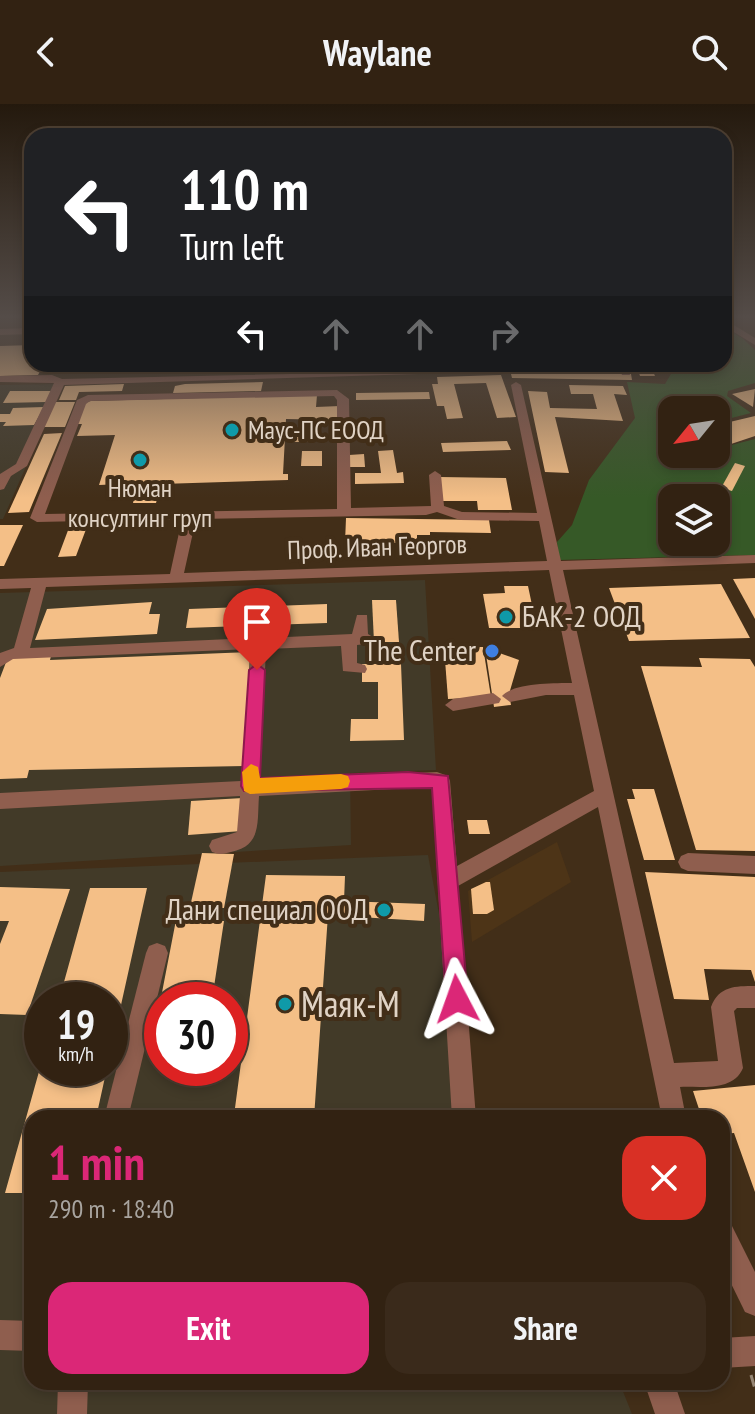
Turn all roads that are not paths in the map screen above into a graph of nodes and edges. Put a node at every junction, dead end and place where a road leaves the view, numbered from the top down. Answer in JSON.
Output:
{"nodes":[{"id":1,"x":295,"y":376,"type":"edge"},
{"id":2,"x":0,"y":379,"type":"edge"},
{"id":3,"x":60,"y":382,"type":"junction"},
{"id":4,"x":516,"y":385,"type":"dead end"},
{"id":5,"x":435,"y":475,"type":"dead end"},
{"id":6,"x":0,"y":486,"type":"edge"},
{"id":7,"x":438,"y":508,"type":"junction"},
{"id":8,"x":344,"y":511,"type":"junction"},
{"id":9,"x":190,"y":515,"type":"junction"},
{"id":10,"x":543,"y":517,"type":"junction"},
{"id":11,"x":755,"y":559,"type":"edge"},
{"id":12,"x":553,"y":565,"type":"junction"},
{"id":13,"x":176,"y":579,"type":"junction"},
{"id":14,"x":40,"y":583,"type":"junction"},
{"id":15,"x":0,"y":584,"type":"edge"},
{"id":16,"x":362,"y":619,"type":"dead end"},
{"id":17,"x":359,"y":639,"type":"junction"},
{"id":18,"x":259,"y":641,"type":"junction"},
{"id":19,"x":20,"y":654,"type":"junction"},
{"id":20,"x":0,"y":661,"type":"edge"},
{"id":21,"x":359,"y":669,"type":"dead end"},
{"id":22,"x":579,"y":689,"type":"junction"},
{"id":23,"x":453,"y":705,"type":"dead end"},
{"id":24,"x":250,"y":786,"type":"junction"},
{"id":25,"x":603,"y":795,"type":"junction"},
{"id":26,"x":0,"y":801,"type":"edge"},
{"id":27,"x":219,"y":846,"type":"dead end"},
{"id":28,"x":688,"y":862,"type":"dead end"},
{"id":29,"x":755,"y":865,"type":"edge"},
{"id":30,"x":450,"y":880,"type":"junction"},
{"id":31,"x":157,"y":953,"type":"dead end"},
{"id":32,"x":755,"y":997,"type":"edge"},
{"id":33,"x":664,"y":1076,"type":"junction"},
{"id":34,"x":118,"y":1110,"type":"edge"},
{"id":35,"x":464,"y":1110,"type":"edge"},
{"id":36,"x":672,"y":1110,"type":"edge"},
{"id":37,"x":730,"y":1252,"type":"edge"},
{"id":38,"x":755,"y":1302,"type":"edge"},
{"id":39,"x":0,"y":1335,"type":"edge"},
{"id":40,"x":24,"y":1336,"type":"edge"},
{"id":41,"x":755,"y":1351,"type":"edge"},
{"id":42,"x":730,"y":1353,"type":"edge"},
{"id":43,"x":73,"y":1390,"type":"edge"},
{"id":44,"x":662,"y":1390,"type":"edge"},
{"id":45,"x":72,"y":1414,"type":"edge"},
{"id":46,"x":670,"y":1414,"type":"edge"}],
"edges":[{"from":1,"to":3,"type":"street"},
{"from":2,"to":3,"type":"street"},
{"from":3,"to":6,"type":"street"},
{"from":4,"to":10,"type":"street"},
{"from":5,"to":7,"type":"street"},
{"from":7,"to":8,"type":"street"},
{"from":7,"to":10,"type":"street"},
{"from":8,"to":9,"type":"street"},
{"from":8,"to":9,"type":"street"},
{"from":9,"to":13,"type":"street"},
{"from":10,"to":12,"type":"street"},
{"from":11,"to":12,"type":"street","name":"Проф. Иван Георгов"},
{"from":12,"to":13,"type":"street","name":"Проф. Иван Георгов"},
{"from":12,"to":22,"type":"street"},
{"from":13,"to":14,"type":"street","name":"Проф. Иван Георгов"},
{"from":14,"to":15,"type":"street","name":"Проф. Иван Георгов"},
{"from":14,"to":19,"type":"street"},
{"from":16,"to":17,"type":"street"},
{"from":17,"to":18,"type":"street"},
{"from":17,"to":21,"type":"street"},
{"from":18,"to":19,"type":"street"},
{"from":18,"to":24,"type":"street"},
{"from":19,"to":20,"type":"street"},
{"from":22,"to":23,"type":"street"},
{"from":22,"to":25,"type":"street"},
{"from":24,"to":26,"type":"street"},
{"from":24,"to":27,"type":"street"},
{"from":24,"to":30,"type":"street"},
{"from":25,"to":30,"type":"street"},
{"from":25,"to":33,"type":"street"},
{"from":28,"to":29,"type":"street"},
{"from":30,"to":35,"type":"street"},
{"from":31,"to":34,"type":"street"},
{"from":32,"to":33,"type":"street"},
{"from":33,"to":36,"type":"street"},
{"from":37,"to":38,"type":"street"},
{"from":39,"to":40,"type":"street"},
{"from":41,"to":42,"type":"street"},
{"from":43,"to":45,"type":"street"},
{"from":44,"to":46,"type":"street"}]}
